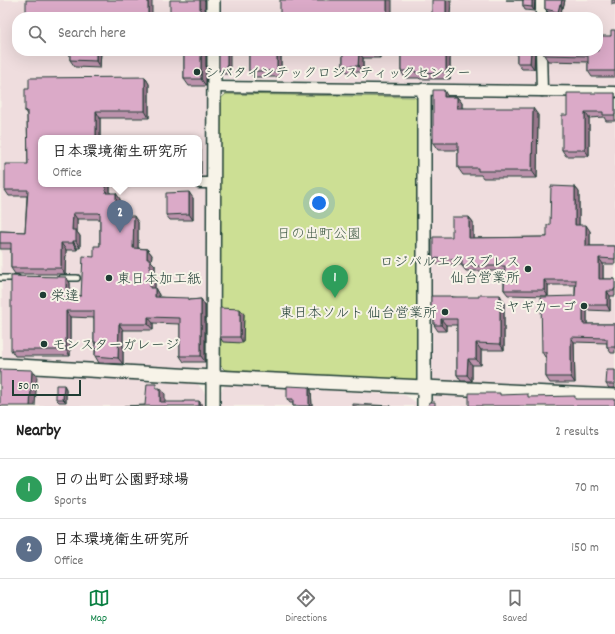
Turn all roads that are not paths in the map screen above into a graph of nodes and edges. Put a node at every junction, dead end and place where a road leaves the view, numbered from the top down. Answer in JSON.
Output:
{"nodes":[{"id":1,"x":213,"y":0,"type":"edge"},
{"id":2,"x":541,"y":0,"type":"edge"},
{"id":3,"x":213,"y":12,"type":"edge"},
{"id":4,"x":541,"y":12,"type":"edge"},
{"id":5,"x":214,"y":56,"type":"edge"},
{"id":6,"x":541,"y":56,"type":"edge"},
{"id":7,"x":214,"y":87,"type":"junction"},
{"id":8,"x":424,"y":90,"type":"junction"},
{"id":9,"x":542,"y":91,"type":"junction"},
{"id":10,"x":615,"y":92,"type":"edge"},
{"id":11,"x":202,"y":183,"type":"edge"},
{"id":12,"x":213,"y":183,"type":"junction"},
{"id":13,"x":0,"y":278,"type":"edge"},
{"id":14,"x":23,"y":278,"type":"edge"},
{"id":15,"x":54,"y":278,"type":"edge"},
{"id":16,"x":77,"y":278,"type":"dead end"},
{"id":17,"x":0,"y":366,"type":"edge"},
{"id":18,"x":213,"y":377,"type":"junction"},
{"id":19,"x":425,"y":387,"type":"junction"},
{"id":20,"x":615,"y":396,"type":"edge"},
{"id":21,"x":213,"y":406,"type":"edge"},
{"id":22,"x":424,"y":406,"type":"edge"}],
"edges":[{"from":1,"to":3,"type":"street"},
{"from":2,"to":4,"type":"street"},
{"from":5,"to":7,"type":"street"},
{"from":6,"to":9,"type":"street"},
{"from":7,"to":8,"type":"street"},
{"from":7,"to":12,"type":"street"},
{"from":8,"to":9,"type":"street"},
{"from":8,"to":19,"type":"street"},
{"from":9,"to":10,"type":"street"},
{"from":11,"to":12,"type":"street"},
{"from":12,"to":18,"type":"street"},
{"from":13,"to":14,"type":"lane"},
{"from":15,"to":16,"type":"lane"},
{"from":17,"to":18,"type":"street"},
{"from":18,"to":19,"type":"street"},
{"from":18,"to":21,"type":"street"},
{"from":19,"to":20,"type":"street"},
{"from":19,"to":22,"type":"street"}]}
